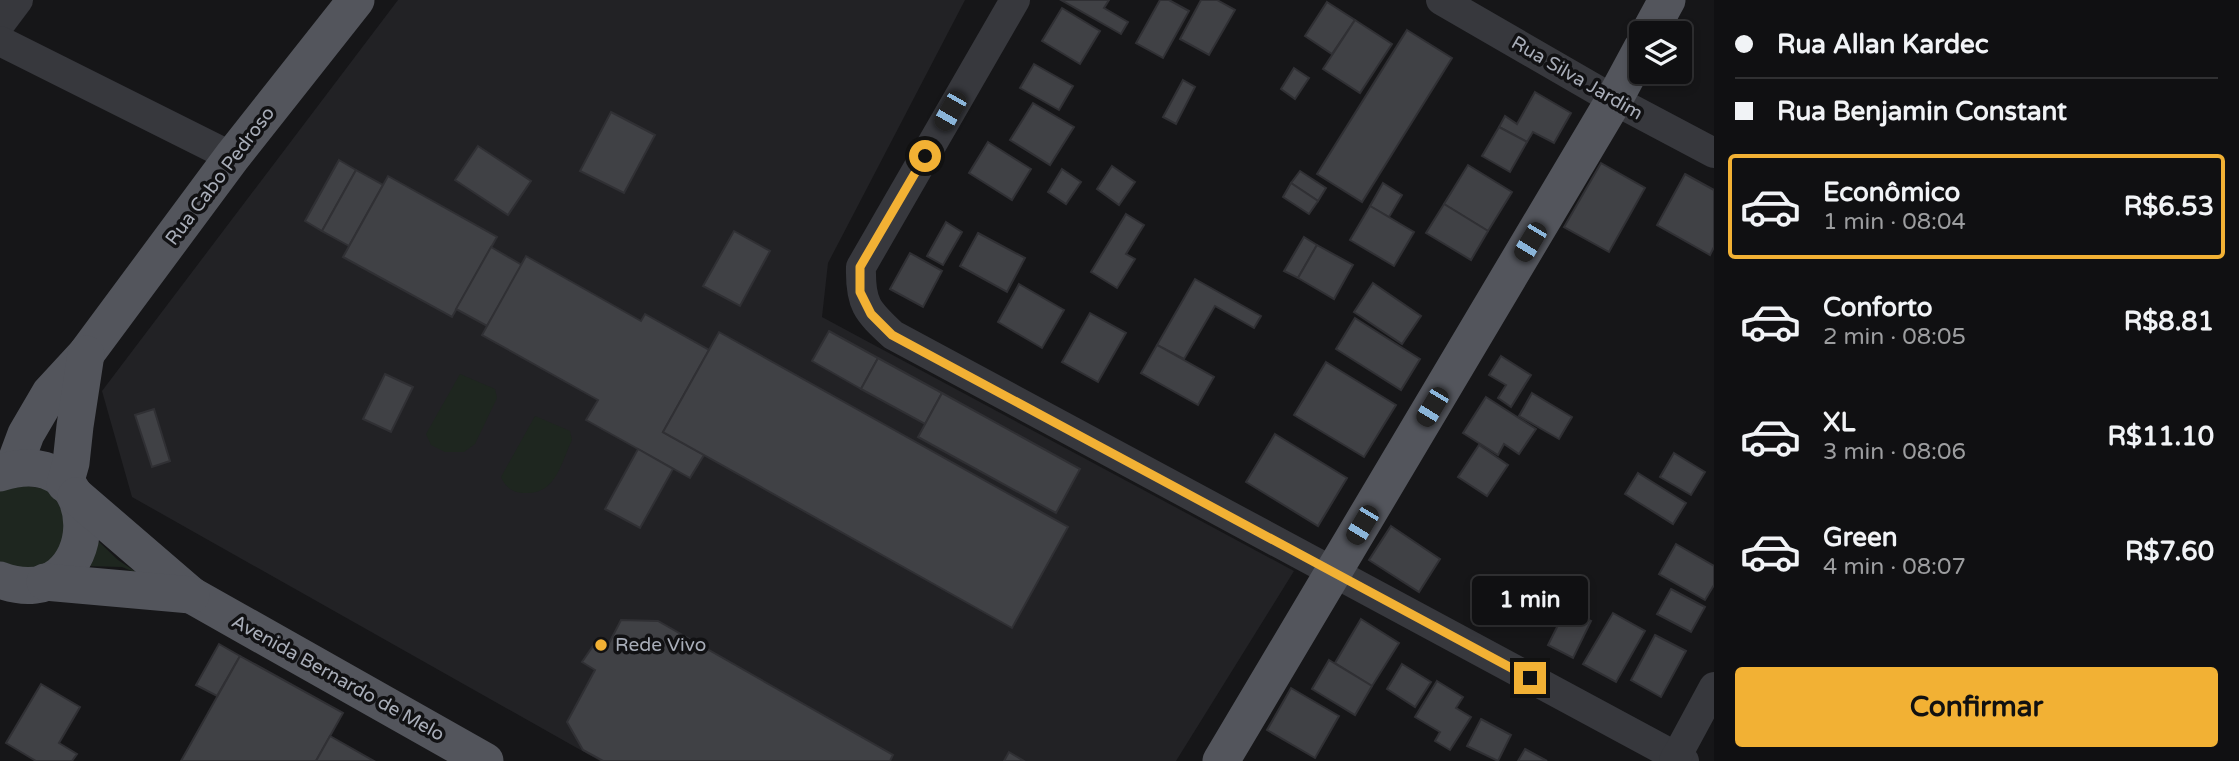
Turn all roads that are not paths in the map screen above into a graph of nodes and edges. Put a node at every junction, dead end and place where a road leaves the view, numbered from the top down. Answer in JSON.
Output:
{"nodes":[{"id":1,"x":18,"y":0,"type":"edge"},
{"id":2,"x":356,"y":0,"type":"edge"},
{"id":3,"x":1015,"y":0,"type":"edge"},
{"id":4,"x":1441,"y":0,"type":"edge"},
{"id":5,"x":1667,"y":0,"type":"edge"},
{"id":6,"x":1656,"y":21,"type":"edge"},
{"id":7,"x":0,"y":24,"type":"edge"},
{"id":8,"x":0,"y":41,"type":"edge"},
{"id":9,"x":1629,"y":72,"type":"edge"},
{"id":10,"x":1614,"y":100,"type":"junction"},
{"id":11,"x":1714,"y":153,"type":"edge"},
{"id":12,"x":232,"y":157,"type":"junction"},
{"id":13,"x":86,"y":354,"type":"junction"},
{"id":14,"x":6,"y":471,"type":"edge"},
{"id":15,"x":70,"y":490,"type":"junction"},
{"id":16,"x":1334,"y":572,"type":"junction"},
{"id":17,"x":16,"y":588,"type":"edge"},
{"id":18,"x":191,"y":595,"type":"junction"},
{"id":19,"x":1714,"y":687,"type":"edge"},
{"id":20,"x":1678,"y":760,"type":"edge"},
{"id":21,"x":485,"y":761,"type":"edge"},
{"id":22,"x":1222,"y":761,"type":"edge"}],
"edges":[{"from":1,"to":7,"type":"street"},
{"from":2,"to":12,"type":"main road","name":"Rua Cabo Pedroso"},
{"from":3,"to":16,"type":"street"},
{"from":4,"to":10,"type":"street","name":"Rua Silva Jardim"},
{"from":5,"to":6,"type":"main road"},
{"from":8,"to":12,"type":"street"},
{"from":9,"to":10,"type":"main road"},
{"from":10,"to":11,"type":"street","name":"Rua Silva Jardim"},
{"from":10,"to":16,"type":"main road"},
{"from":12,"to":13,"type":"main road","name":"Rua Cabo Pedroso"},
{"from":13,"to":14,"type":"main road","name":"Rua Cabo Pedroso"},
{"from":13,"to":15,"type":"main road"},
{"from":14,"to":15,"type":"main road"},
{"from":15,"to":17,"type":"main road"},
{"from":15,"to":18,"type":"main road"},
{"from":16,"to":20,"type":"street"},
{"from":16,"to":22,"type":"main road"},
{"from":17,"to":18,"type":"main road"},
{"from":18,"to":21,"type":"main road","name":"Avenida Bernardo de Melo"},
{"from":19,"to":20,"type":"street"}]}
